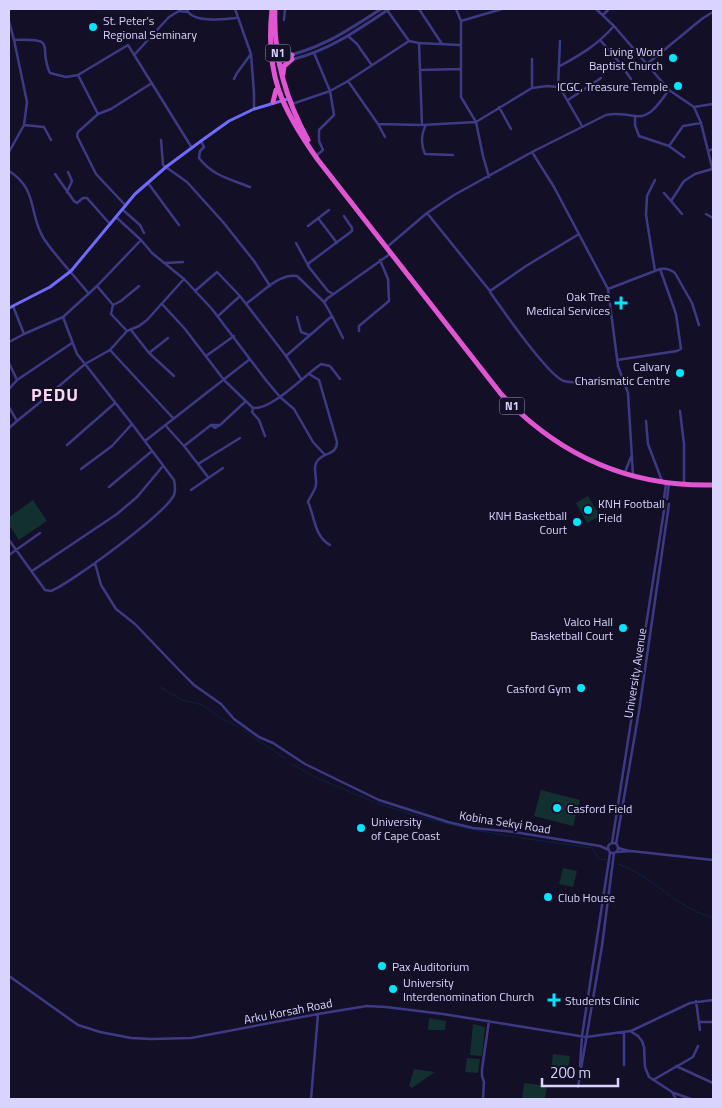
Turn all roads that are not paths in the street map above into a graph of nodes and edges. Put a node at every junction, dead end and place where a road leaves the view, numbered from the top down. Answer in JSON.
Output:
{"nodes":[{"id":1,"x":235,"y":9,"type":"edge"},
{"id":2,"x":274,"y":9,"type":"edge"},
{"id":3,"x":285,"y":9,"type":"edge"},
{"id":4,"x":381,"y":9,"type":"edge"},
{"id":5,"x":388,"y":9,"type":"edge"},
{"id":6,"x":419,"y":9,"type":"edge"},
{"id":7,"x":456,"y":9,"type":"edge"},
{"id":8,"x":502,"y":9,"type":"edge"},
{"id":9,"x":596,"y":9,"type":"edge"},
{"id":10,"x":609,"y":9,"type":"edge"},
{"id":11,"x":709,"y":9,"type":"edge"},
{"id":12,"x":188,"y":10,"type":"edge"},
{"id":13,"x":712,"y":13,"type":"edge"},
{"id":14,"x":603,"y":16,"type":"junction"},
{"id":15,"x":236,"y":18,"type":"junction"},
{"id":16,"x":284,"y":20,"type":"dead end"},
{"id":17,"x":9,"y":21,"type":"edge"},
{"id":18,"x":461,"y":21,"type":"junction"},
{"id":19,"x":614,"y":26,"type":"junction"},
{"id":20,"x":348,"y":36,"type":"junction"},
{"id":21,"x":334,"y":39,"type":"junction"},
{"id":22,"x":14,"y":40,"type":"junction"},
{"id":23,"x":409,"y":41,"type":"junction"},
{"id":24,"x":560,"y":41,"type":"dead end"},
{"id":25,"x":601,"y":41,"type":"junction"},
{"id":26,"x":336,"y":43,"type":"junction"},
{"id":27,"x":419,"y":43,"type":"junction"},
{"id":28,"x":276,"y":44,"type":"junction"},
{"id":29,"x":442,"y":44,"type":"junction"},
{"id":30,"x":460,"y":45,"type":"junction"},
{"id":31,"x":314,"y":53,"type":"junction"},
{"id":32,"x":135,"y":54,"type":"junction"},
{"id":33,"x":251,"y":54,"type":"junction"},
{"id":34,"x":292,"y":57,"type":"junction"},
{"id":35,"x":532,"y":59,"type":"dead end"},
{"id":36,"x":275,"y":61,"type":"junction"},
{"id":37,"x":372,"y":64,"type":"junction"},
{"id":38,"x":647,"y":64,"type":"junction"},
{"id":39,"x":560,"y":66,"type":"junction"},
{"id":40,"x":460,"y":69,"type":"junction"},
{"id":41,"x":420,"y":70,"type":"junction"},
{"id":42,"x":78,"y":75,"type":"junction"},
{"id":43,"x":282,"y":77,"type":"junction"},
{"id":44,"x":601,"y":78,"type":"dead end"},
{"id":45,"x":234,"y":79,"type":"dead end"},
{"id":46,"x":631,"y":79,"type":"dead end"},
{"id":47,"x":348,"y":81,"type":"junction"},
{"id":48,"x":152,"y":82,"type":"junction"},
{"id":49,"x":276,"y":87,"type":"junction"},
{"id":50,"x":558,"y":87,"type":"junction"},
{"id":51,"x":532,"y":88,"type":"junction"},
{"id":52,"x":669,"y":90,"type":"junction"},
{"id":53,"x":330,"y":92,"type":"junction"},
{"id":54,"x":568,"y":100,"type":"junction"},
{"id":55,"x":286,"y":102,"type":"junction"},
{"id":56,"x":272,"y":103,"type":"junction"},
{"id":57,"x":713,"y":104,"type":"edge"},
{"id":58,"x":499,"y":107,"type":"junction"},
{"id":59,"x":694,"y":107,"type":"junction"},
{"id":60,"x":254,"y":109,"type":"junction"},
{"id":61,"x":98,"y":114,"type":"junction"},
{"id":62,"x":636,"y":117,"type":"junction"},
{"id":63,"x":476,"y":122,"type":"junction"},
{"id":64,"x":701,"y":123,"type":"junction"},
{"id":65,"x":24,"y":124,"type":"junction"},
{"id":66,"x":378,"y":124,"type":"junction"},
{"id":67,"x":427,"y":124,"type":"junction"},
{"id":68,"x":422,"y":125,"type":"junction"},
{"id":69,"x":582,"y":126,"type":"junction"},
{"id":70,"x":511,"y":129,"type":"dead end"},
{"id":71,"x":384,"y":137,"type":"dead end"},
{"id":72,"x":51,"y":140,"type":"dead end"},
{"id":73,"x":161,"y":140,"type":"dead end"},
{"id":74,"x":201,"y":141,"type":"junction"},
{"id":75,"x":669,"y":146,"type":"junction"},
{"id":76,"x":192,"y":148,"type":"junction"},
{"id":77,"x":713,"y":149,"type":"edge"},
{"id":78,"x":708,"y":151,"type":"junction"},
{"id":79,"x":9,"y":152,"type":"edge"},
{"id":80,"x":532,"y":152,"type":"junction"},
{"id":81,"x":317,"y":155,"type":"junction"},
{"id":82,"x":453,"y":155,"type":"dead end"},
{"id":83,"x":684,"y":157,"type":"dead end"},
{"id":84,"x":322,"y":163,"type":"junction"},
{"id":85,"x":166,"y":167,"type":"junction"},
{"id":86,"x":712,"y":170,"type":"edge"},
{"id":87,"x":9,"y":171,"type":"edge"},
{"id":88,"x":68,"y":172,"type":"dead end"},
{"id":89,"x":55,"y":174,"type":"dead end"},
{"id":90,"x":489,"y":177,"type":"junction"},
{"id":91,"x":655,"y":180,"type":"dead end"},
{"id":92,"x":148,"y":183,"type":"junction"},
{"id":93,"x":250,"y":188,"type":"dead end"},
{"id":94,"x":67,"y":192,"type":"junction"},
{"id":95,"x":664,"y":194,"type":"dead end"},
{"id":96,"x":672,"y":201,"type":"junction"},
{"id":97,"x":124,"y":208,"type":"junction"},
{"id":98,"x":329,"y":210,"type":"dead end"},
{"id":99,"x":428,"y":213,"type":"junction"},
{"id":100,"x":682,"y":214,"type":"dead end"},
{"id":101,"x":706,"y":214,"type":"dead end"},
{"id":102,"x":116,"y":216,"type":"junction"},
{"id":103,"x":344,"y":216,"type":"dead end"},
{"id":104,"x":318,"y":218,"type":"junction"},
{"id":105,"x":713,"y":218,"type":"edge"},
{"id":106,"x":110,"y":224,"type":"junction"},
{"id":107,"x":179,"y":225,"type":"dead end"},
{"id":108,"x":308,"y":226,"type":"dead end"},
{"id":109,"x":144,"y":233,"type":"dead end"},
{"id":110,"x":579,"y":234,"type":"junction"},
{"id":111,"x":141,"y":240,"type":"junction"},
{"id":112,"x":296,"y":243,"type":"dead end"},
{"id":113,"x":337,"y":243,"type":"junction"},
{"id":114,"x":386,"y":248,"type":"junction"},
{"id":115,"x":391,"y":253,"type":"junction"},
{"id":116,"x":380,"y":260,"type":"junction"},
{"id":117,"x":183,"y":262,"type":"dead end"},
{"id":118,"x":165,"y":263,"type":"junction"},
{"id":119,"x":308,"y":266,"type":"junction"},
{"id":120,"x":660,"y":269,"type":"junction"},
{"id":121,"x":71,"y":271,"type":"junction"},
{"id":122,"x":655,"y":271,"type":"junction"},
{"id":123,"x":184,"y":279,"type":"junction"},
{"id":124,"x":97,"y":286,"type":"junction"},
{"id":125,"x":139,"y":286,"type":"dead end"},
{"id":126,"x":270,"y":286,"type":"junction"},
{"id":127,"x":608,"y":289,"type":"junction"},
{"id":128,"x":195,"y":291,"type":"junction"},
{"id":129,"x":490,"y":291,"type":"junction"},
{"id":130,"x":89,"y":294,"type":"junction"},
{"id":131,"x":333,"y":294,"type":"junction"},
{"id":132,"x":240,"y":296,"type":"junction"},
{"id":133,"x":324,"y":302,"type":"junction"},
{"id":134,"x":247,"y":303,"type":"junction"},
{"id":135,"x":162,"y":304,"type":"junction"},
{"id":136,"x":113,"y":305,"type":"junction"},
{"id":137,"x":14,"y":306,"type":"junction"},
{"id":138,"x":9,"y":308,"type":"edge"},
{"id":139,"x":218,"y":316,"type":"junction"},
{"id":140,"x":332,"y":316,"type":"junction"},
{"id":141,"x":63,"y":317,"type":"junction"},
{"id":142,"x":297,"y":318,"type":"dead end"},
{"id":143,"x":699,"y":325,"type":"dead end"},
{"id":144,"x":131,"y":330,"type":"junction"},
{"id":145,"x":127,"y":331,"type":"junction"},
{"id":146,"x":359,"y":331,"type":"dead end"},
{"id":147,"x":24,"y":334,"type":"junction"},
{"id":148,"x":309,"y":335,"type":"junction"},
{"id":149,"x":234,"y":336,"type":"junction"},
{"id":150,"x":168,"y":338,"type":"dead end"},
{"id":151,"x":343,"y":338,"type":"dead end"},
{"id":152,"x":9,"y":342,"type":"edge"},
{"id":153,"x":72,"y":342,"type":"junction"},
{"id":154,"x":110,"y":350,"type":"junction"},
{"id":155,"x":150,"y":353,"type":"junction"},
{"id":156,"x":206,"y":356,"type":"junction"},
{"id":157,"x":286,"y":356,"type":"junction"},
{"id":158,"x":250,"y":359,"type":"junction"},
{"id":159,"x":617,"y":360,"type":"junction"},
{"id":160,"x":9,"y":363,"type":"edge"},
{"id":161,"x":85,"y":364,"type":"junction"},
{"id":162,"x":309,"y":374,"type":"junction"},
{"id":163,"x":174,"y":376,"type":"dead end"},
{"id":164,"x":301,"y":379,"type":"junction"},
{"id":165,"x":340,"y":379,"type":"dead end"},
{"id":166,"x":17,"y":380,"type":"junction"},
{"id":167,"x":224,"y":380,"type":"junction"},
{"id":168,"x":623,"y":380,"type":"junction"},
{"id":169,"x":9,"y":389,"type":"edge"},
{"id":170,"x":280,"y":396,"type":"junction"},
{"id":171,"x":246,"y":401,"type":"junction"},
{"id":172,"x":115,"y":403,"type":"junction"},
{"id":173,"x":9,"y":407,"type":"edge"},
{"id":174,"x":253,"y":408,"type":"junction"},
{"id":175,"x":680,"y":411,"type":"dead end"},
{"id":176,"x":173,"y":418,"type":"junction"},
{"id":177,"x":17,"y":420,"type":"junction"},
{"id":178,"x":646,"y":421,"type":"dead end"},
{"id":179,"x":132,"y":424,"type":"junction"},
{"id":180,"x":166,"y":426,"type":"junction"},
{"id":181,"x":9,"y":428,"type":"edge"},
{"id":182,"x":265,"y":436,"type":"dead end"},
{"id":183,"x":240,"y":438,"type":"dead end"},
{"id":184,"x":145,"y":441,"type":"junction"},
{"id":185,"x":66,"y":445,"type":"dead end"},
{"id":186,"x":184,"y":446,"type":"junction"},
{"id":187,"x":152,"y":451,"type":"junction"},
{"id":188,"x":325,"y":455,"type":"junction"},
{"id":189,"x":631,"y":457,"type":"junction"},
{"id":190,"x":198,"y":464,"type":"junction"},
{"id":191,"x":164,"y":466,"type":"junction"},
{"id":192,"x":223,"y":468,"type":"dead end"},
{"id":193,"x":81,"y":469,"type":"dead end"},
{"id":194,"x":625,"y":474,"type":"junction"},
{"id":195,"x":633,"y":476,"type":"junction"},
{"id":196,"x":208,"y":477,"type":"junction"},
{"id":197,"x":684,"y":484,"type":"junction"},
{"id":198,"x":665,"y":485,"type":"junction"},
{"id":199,"x":713,"y":485,"type":"edge"},
{"id":200,"x":109,"y":487,"type":"dead end"},
{"id":201,"x":191,"y":490,"type":"dead end"},
{"id":202,"x":666,"y":499,"type":"dead end"},
{"id":203,"x":665,"y":504,"type":"dead end"},
{"id":204,"x":669,"y":504,"type":"dead end"},
{"id":205,"x":40,"y":534,"type":"dead end"},
{"id":206,"x":9,"y":540,"type":"edge"},
{"id":207,"x":330,"y":545,"type":"dead end"},
{"id":208,"x":16,"y":550,"type":"junction"},
{"id":209,"x":9,"y":555,"type":"edge"},
{"id":210,"x":95,"y":563,"type":"junction"},
{"id":211,"x":32,"y":571,"type":"junction"},
{"id":212,"x":612,"y":843,"type":"junction"},
{"id":213,"x":616,"y":844,"type":"junction"},
{"id":214,"x":600,"y":846,"type":"junction"},
{"id":215,"x":609,"y":846,"type":"junction"},
{"id":216,"x":618,"y":848,"type":"junction"},
{"id":217,"x":609,"y":851,"type":"junction"},
{"id":218,"x":630,"y":851,"type":"junction"},
{"id":219,"x":616,"y":853,"type":"junction"},
{"id":220,"x":713,"y":860,"type":"edge"},
{"id":221,"x":9,"y":976,"type":"edge"},
{"id":222,"x":713,"y":1000,"type":"edge"},
{"id":223,"x":696,"y":1001,"type":"junction"},
{"id":224,"x":318,"y":1014,"type":"junction"},
{"id":225,"x":489,"y":1021,"type":"junction"},
{"id":226,"x":699,"y":1022,"type":"junction"},
{"id":227,"x":713,"y":1022,"type":"edge"},
{"id":228,"x":700,"y":1030,"type":"dead end"},
{"id":229,"x":624,"y":1032,"type":"junction"},
{"id":230,"x":630,"y":1032,"type":"junction"},
{"id":231,"x":582,"y":1036,"type":"junction"},
{"id":232,"x":586,"y":1037,"type":"junction"},
{"id":233,"x":698,"y":1046,"type":"dead end"},
{"id":234,"x":624,"y":1065,"type":"dead end"},
{"id":235,"x":676,"y":1066,"type":"junction"},
{"id":236,"x":580,"y":1067,"type":"junction"},
{"id":237,"x":653,"y":1080,"type":"junction"},
{"id":238,"x":713,"y":1083,"type":"edge"},
{"id":239,"x":578,"y":1087,"type":"dead end"},
{"id":240,"x":672,"y":1092,"type":"junction"},
{"id":241,"x":310,"y":1099,"type":"edge"},
{"id":242,"x":483,"y":1099,"type":"edge"},
{"id":243,"x":676,"y":1099,"type":"edge"},
{"id":244,"x":691,"y":1099,"type":"edge"}],
"edges":[{"from":1,"to":15,"type":"street"},
{"from":2,"to":28,"type":"highway","number":"N1"},
{"from":2,"to":36,"type":"highway","number":"N1"},
{"from":3,"to":16,"type":"street"},
{"from":4,"to":21,"type":"street"},
{"from":5,"to":20,"type":"street"},
{"from":5,"to":23,"type":"street"},
{"from":6,"to":29,"type":"street"},
{"from":7,"to":18,"type":"street"},
{"from":8,"to":18,"type":"street"},
{"from":9,"to":14,"type":"street"},
{"from":10,"to":14,"type":"street"},
{"from":11,"to":13,"type":"street"},
{"from":12,"to":15,"type":"street"},
{"from":12,"to":32,"type":"street"},
{"from":13,"to":38,"type":"street"},
{"from":14,"to":19,"type":"street"},
{"from":15,"to":33,"type":"street"},
{"from":17,"to":22,"type":"street"},
{"from":18,"to":30,"type":"street"},
{"from":19,"to":25,"type":"street"},
{"from":19,"to":38,"type":"street"},
{"from":20,"to":26,"type":"street"},
{"from":20,"to":37,"type":"street"},
{"from":21,"to":26,"type":"street"},
{"from":21,"to":34,"type":"street"},
{"from":22,"to":42,"type":"street"},
{"from":22,"to":65,"type":"street"},
{"from":23,"to":27,"type":"street"},
{"from":23,"to":37,"type":"street"},
{"from":24,"to":39,"type":"street"},
{"from":25,"to":39,"type":"street"},
{"from":25,"to":46,"type":"street"},
{"from":26,"to":31,"type":"street"},
{"from":27,"to":29,"type":"street"},
{"from":27,"to":41,"type":"street"},
{"from":28,"to":34,"type":"highway"},
{"from":28,"to":36,"type":"highway","number":"N1"},
{"from":29,"to":30,"type":"street"},
{"from":30,"to":40,"type":"street"},
{"from":31,"to":34,"type":"street"},
{"from":31,"to":53,"type":"street"},
{"from":32,"to":42,"type":"street"},
{"from":32,"to":48,"type":"street"},
{"from":33,"to":45,"type":"street"},
{"from":33,"to":60,"type":"street"},
{"from":34,"to":36,"type":"street"},
{"from":34,"to":43,"type":"highway"},
{"from":35,"to":51,"type":"street"},
{"from":36,"to":43,"type":"highway","number":"N1"},
{"from":36,"to":49,"type":"highway","number":"N1"},
{"from":37,"to":47,"type":"street"},
{"from":38,"to":52,"type":"street"},
{"from":39,"to":50,"type":"street"},
{"from":40,"to":41,"type":"street"},
{"from":40,"to":63,"type":"street"},
{"from":41,"to":68,"type":"street"},
{"from":42,"to":61,"type":"street"},
{"from":43,"to":55,"type":"highway","number":"N1"},
{"from":44,"to":54,"type":"street"},
{"from":47,"to":53,"type":"street"},
{"from":47,"to":66,"type":"street"},
{"from":48,"to":61,"type":"street"},
{"from":48,"to":76,"type":"street"},
{"from":49,"to":55,"type":"highway","number":"N1"},
{"from":49,"to":56,"type":"highway"},
{"from":50,"to":51,"type":"street"},
{"from":50,"to":54,"type":"street"},
{"from":51,"to":58,"type":"street"},
{"from":52,"to":59,"type":"street"},
{"from":52,"to":62,"type":"street"},
{"from":53,"to":55,"type":"street"},
{"from":53,"to":81,"type":"street"},
{"from":54,"to":69,"type":"street"},
{"from":55,"to":56,"type":"highway"},
{"from":55,"to":56,"type":"main road"},
{"from":55,"to":81,"type":"highway","number":"N1"},
{"from":55,"to":84,"type":"highway","number":"N1"},
{"from":56,"to":60,"type":"main road"},
{"from":57,"to":59,"type":"street"},
{"from":58,"to":63,"type":"street"},
{"from":58,"to":70,"type":"street"},
{"from":59,"to":64,"type":"street"},
{"from":60,"to":74,"type":"main road"},
{"from":61,"to":97,"type":"street"},
{"from":62,"to":69,"type":"street"},
{"from":62,"to":75,"type":"street"},
{"from":63,"to":67,"type":"street"},
{"from":63,"to":90,"type":"street"},
{"from":64,"to":75,"type":"street"},
{"from":64,"to":78,"type":"street"},
{"from":65,"to":72,"type":"street"},
{"from":65,"to":79,"type":"street"},
{"from":66,"to":68,"type":"street"},
{"from":66,"to":71,"type":"street"},
{"from":67,"to":68,"type":"street"},
{"from":67,"to":82,"type":"street"},
{"from":69,"to":80,"type":"street"},
{"from":73,"to":85,"type":"street"},
{"from":74,"to":76,"type":"main road"},
{"from":74,"to":93,"type":"street"},
{"from":75,"to":83,"type":"street"},
{"from":76,"to":85,"type":"main road"},
{"from":77,"to":78,"type":"street"},
{"from":78,"to":86,"type":"street"},
{"from":80,"to":90,"type":"street"},
{"from":80,"to":110,"type":"street"},
{"from":81,"to":84,"type":"highway","number":"N1"},
{"from":84,"to":114,"type":"highway","number":"N1"},
{"from":85,"to":92,"type":"main road"},
{"from":85,"to":126,"type":"street"},
{"from":86,"to":96,"type":"street"},
{"from":87,"to":121,"type":"street"},
{"from":88,"to":94,"type":"street"},
{"from":89,"to":94,"type":"street"},
{"from":90,"to":99,"type":"street"},
{"from":91,"to":122,"type":"street"},
{"from":92,"to":97,"type":"main road"},
{"from":92,"to":107,"type":"street"},
{"from":94,"to":106,"type":"street"},
{"from":95,"to":96,"type":"street"},
{"from":96,"to":100,"type":"street"},
{"from":97,"to":102,"type":"main road"},
{"from":97,"to":109,"type":"street"},
{"from":98,"to":104,"type":"street"},
{"from":99,"to":114,"type":"street"},
{"from":99,"to":129,"type":"street"},
{"from":101,"to":105,"type":"street"},
{"from":102,"to":106,"type":"main road"},
{"from":102,"to":111,"type":"street"},
{"from":103,"to":113,"type":"street"},
{"from":104,"to":108,"type":"street"},
{"from":104,"to":113,"type":"street"},
{"from":106,"to":121,"type":"main road"},
{"from":110,"to":127,"type":"street"},
{"from":110,"to":129,"type":"street"},
{"from":111,"to":118,"type":"street"},
{"from":111,"to":124,"type":"street"},
{"from":112,"to":119,"type":"street"},
{"from":113,"to":119,"type":"street"},
{"from":114,"to":115,"type":"highway","number":"N1"},
{"from":115,"to":116,"type":"street"},
{"from":115,"to":194,"type":"highway","number":"N1"},
{"from":116,"to":131,"type":"street"},
{"from":116,"to":146,"type":"street"},
{"from":117,"to":118,"type":"street"},
{"from":118,"to":123,"type":"street"},
{"from":119,"to":131,"type":"street"},
{"from":120,"to":122,"type":"street"},
{"from":120,"to":143,"type":"street"},
{"from":120,"to":159,"type":"street"},
{"from":121,"to":130,"type":"street"},
{"from":121,"to":137,"type":"main road"},
{"from":122,"to":127,"type":"street"},
{"from":123,"to":128,"type":"street"},
{"from":123,"to":135,"type":"street"},
{"from":124,"to":130,"type":"street"},
{"from":124,"to":136,"type":"street"},
{"from":125,"to":136,"type":"street"},
{"from":126,"to":133,"type":"street"},
{"from":126,"to":134,"type":"street"},
{"from":127,"to":159,"type":"street"},
{"from":128,"to":132,"type":"street"},
{"from":128,"to":139,"type":"street"},
{"from":129,"to":168,"type":"street"},
{"from":130,"to":141,"type":"street"},
{"from":131,"to":133,"type":"street"},
{"from":132,"to":134,"type":"street"},
{"from":132,"to":139,"type":"street"},
{"from":133,"to":140,"type":"street"},
{"from":134,"to":157,"type":"street"},
{"from":135,"to":144,"type":"street"},
{"from":135,"to":156,"type":"street"},
{"from":136,"to":145,"type":"street"},
{"from":137,"to":138,"type":"main road"},
{"from":137,"to":147,"type":"street"},
{"from":139,"to":149,"type":"street"},
{"from":140,"to":148,"type":"street"},
{"from":140,"to":151,"type":"street"},
{"from":141,"to":147,"type":"street"},
{"from":141,"to":153,"type":"street"},
{"from":142,"to":148,"type":"street"},
{"from":144,"to":145,"type":"street"},
{"from":144,"to":155,"type":"street"},
{"from":145,"to":154,"type":"street"},
{"from":147,"to":152,"type":"street"},
{"from":148,"to":157,"type":"street"},
{"from":149,"to":156,"type":"street"},
{"from":149,"to":158,"type":"street"},
{"from":150,"to":155,"type":"street"},
{"from":153,"to":161,"type":"street"},
{"from":153,"to":166,"type":"street"},
{"from":154,"to":161,"type":"street"},
{"from":154,"to":176,"type":"street"},
{"from":155,"to":163,"type":"street"},
{"from":156,"to":167,"type":"street"},
{"from":157,"to":164,"type":"street"},
{"from":158,"to":167,"type":"street"},
{"from":158,"to":170,"type":"street"},
{"from":159,"to":168,"type":"street"},
{"from":160,"to":166,"type":"street"},
{"from":161,"to":172,"type":"street"},
{"from":161,"to":177,"type":"street"},
{"from":162,"to":164,"type":"street"},
{"from":162,"to":165,"type":"street"},
{"from":162,"to":188,"type":"street"},
{"from":164,"to":170,"type":"street"},
{"from":166,"to":169,"type":"street"},
{"from":167,"to":171,"type":"street"},
{"from":167,"to":176,"type":"street"},
{"from":168,"to":189,"type":"street"},
{"from":170,"to":174,"type":"street"},
{"from":170,"to":188,"type":"street"},
{"from":171,"to":174,"type":"street"},
{"from":171,"to":186,"type":"street"},
{"from":172,"to":179,"type":"street"},
{"from":172,"to":185,"type":"street"},
{"from":173,"to":177,"type":"street"},
{"from":174,"to":182,"type":"street"},
{"from":175,"to":197,"type":"street"},
{"from":176,"to":180,"type":"street"},
{"from":177,"to":181,"type":"street"},
{"from":178,"to":198,"type":"street"},
{"from":179,"to":184,"type":"street"},
{"from":179,"to":193,"type":"street"},
{"from":180,"to":184,"type":"street"},
{"from":180,"to":186,"type":"street"},
{"from":183,"to":190,"type":"street"},
{"from":184,"to":187,"type":"street"},
{"from":186,"to":190,"type":"street"},
{"from":187,"to":191,"type":"street"},
{"from":187,"to":200,"type":"street"},
{"from":188,"to":207,"type":"street"},
{"from":189,"to":194,"type":"street"},
{"from":189,"to":195,"type":"street"},
{"from":190,"to":196,"type":"street"},
{"from":191,"to":210,"type":"street"},
{"from":191,"to":211,"type":"street"},
{"from":192,"to":196,"type":"street"},
{"from":194,"to":195,"type":"highway","number":"N1"},
{"from":195,"to":198,"type":"highway","number":"N1"},
{"from":196,"to":201,"type":"street"},
{"from":197,"to":198,"type":"highway","number":"N1"},
{"from":197,"to":199,"type":"highway","number":"N1"},
{"from":198,"to":202,"type":"street"},
{"from":203,"to":212,"type":"street","name":"University Avenue"},
{"from":204,"to":213,"type":"street","name":"University Avenue"},
{"from":205,"to":208,"type":"street"},
{"from":206,"to":208,"type":"street"},
{"from":208,"to":209,"type":"street"},
{"from":208,"to":211,"type":"street"},
{"from":210,"to":211,"type":"street"},
{"from":210,"to":214,"type":"street","name":"Kobina Sekyi Road"},
{"from":212,"to":213,"type":"street"},
{"from":212,"to":215,"type":"street"},
{"from":213,"to":216,"type":"street"},
{"from":214,"to":215,"type":"street"},
{"from":214,"to":217,"type":"street","name":"Kobina Sekyi Road"},
{"from":215,"to":217,"type":"street"},
{"from":216,"to":218,"type":"street"},
{"from":216,"to":219,"type":"street"},
{"from":217,"to":219,"type":"street"},
{"from":217,"to":231,"type":"street"},
{"from":218,"to":219,"type":"street"},
{"from":218,"to":220,"type":"street"},
{"from":219,"to":232,"type":"street"},
{"from":221,"to":224,"type":"street","name":"Arku Korsah Road"},
{"from":222,"to":223,"type":"street"},
{"from":223,"to":226,"type":"street"},
{"from":223,"to":230,"type":"street"},
{"from":224,"to":225,"type":"street","name":"Arku Korsah Road"},
{"from":224,"to":241,"type":"street"},
{"from":225,"to":231,"type":"street","name":"Arku Korsah Road"},
{"from":225,"to":242,"type":"street"},
{"from":226,"to":227,"type":"street"},
{"from":226,"to":228,"type":"street"},
{"from":229,"to":230,"type":"street"},
{"from":229,"to":232,"type":"street"},
{"from":229,"to":234,"type":"street"},
{"from":230,"to":237,"type":"street"},
{"from":231,"to":232,"type":"street","name":"Arku Korsah Road"},
{"from":231,"to":236,"type":"street"},
{"from":232,"to":236,"type":"street"},
{"from":233,"to":235,"type":"street"},
{"from":235,"to":237,"type":"street"},
{"from":235,"to":238,"type":"street"},
{"from":236,"to":239,"type":"street"},
{"from":237,"to":240,"type":"street"},
{"from":240,"to":243,"type":"street"},
{"from":240,"to":244,"type":"street"}]}
